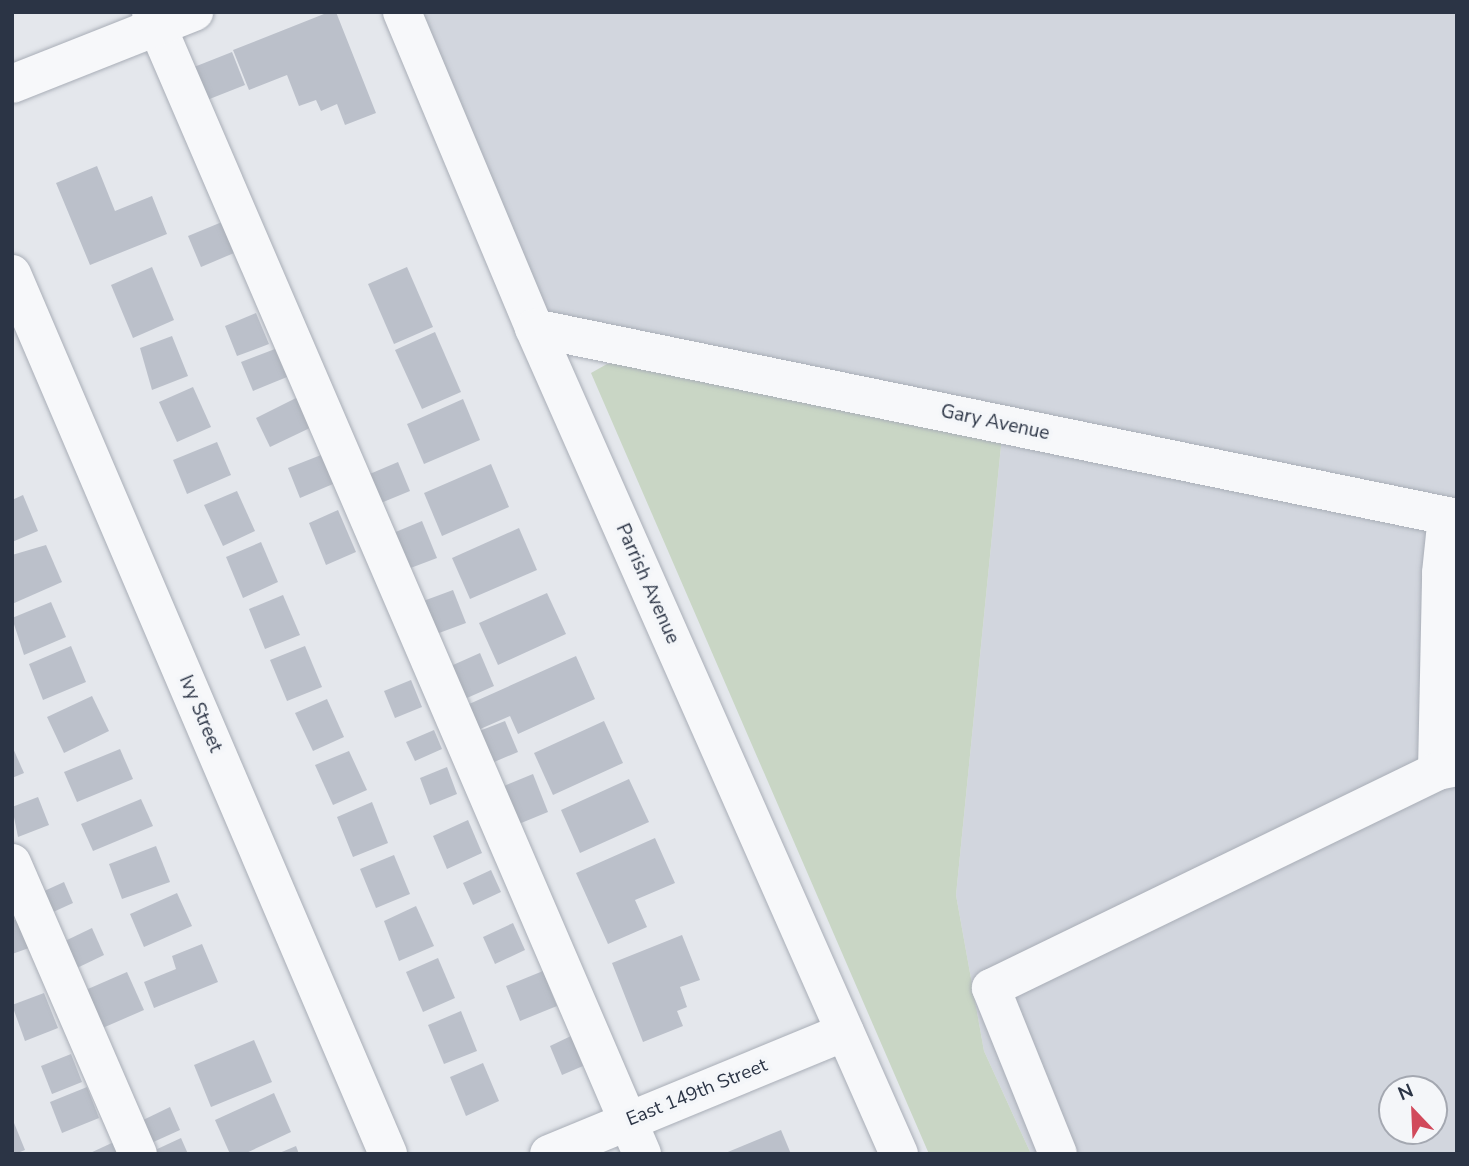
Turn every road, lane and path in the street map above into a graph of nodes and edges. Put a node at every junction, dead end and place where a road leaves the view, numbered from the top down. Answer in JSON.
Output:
{"nodes":[{"id":1,"x":194,"y":12,"type":"edge"},
{"id":2,"x":402,"y":12,"type":"edge"},
{"id":3,"x":154,"y":20,"type":"edge"},
{"id":4,"x":12,"y":84,"type":"edge"},
{"id":5,"x":12,"y":274,"type":"edge"},
{"id":6,"x":534,"y":328,"type":"junction"},
{"id":7,"x":1452,"y":517,"type":"edge"},
{"id":8,"x":1447,"y":769,"type":"edge"},
{"id":9,"x":12,"y":863,"type":"edge"},
{"id":10,"x":845,"y":1032,"type":"junction"},
{"id":11,"x":635,"y":1138,"type":"edge"},
{"id":12,"x":138,"y":1154,"type":"edge"},
{"id":13,"x":388,"y":1154,"type":"edge"},
{"id":14,"x":549,"y":1154,"type":"edge"},
{"id":15,"x":899,"y":1154,"type":"edge"},
{"id":16,"x":1058,"y":1154,"type":"edge"}],
"edges":[{"from":1,"to":3,"type":"street"},
{"from":2,"to":6,"type":"street","name":"Parrish Avenue"},
{"from":3,"to":4,"type":"street"},
{"from":3,"to":11,"type":"street"},
{"from":5,"to":13,"type":"street","name":"Ivy Street"},
{"from":6,"to":7,"type":"street","name":"Gary Avenue"},
{"from":6,"to":10,"type":"street","name":"Parrish Avenue"},
{"from":7,"to":8,"type":"street"},
{"from":8,"to":16,"type":"street"},
{"from":9,"to":12,"type":"street"},
{"from":10,"to":11,"type":"street","name":"East 149th Street"},
{"from":10,"to":15,"type":"street","name":"Parrish Avenue"},
{"from":11,"to":14,"type":"street","name":"East 149th Street"}]}
